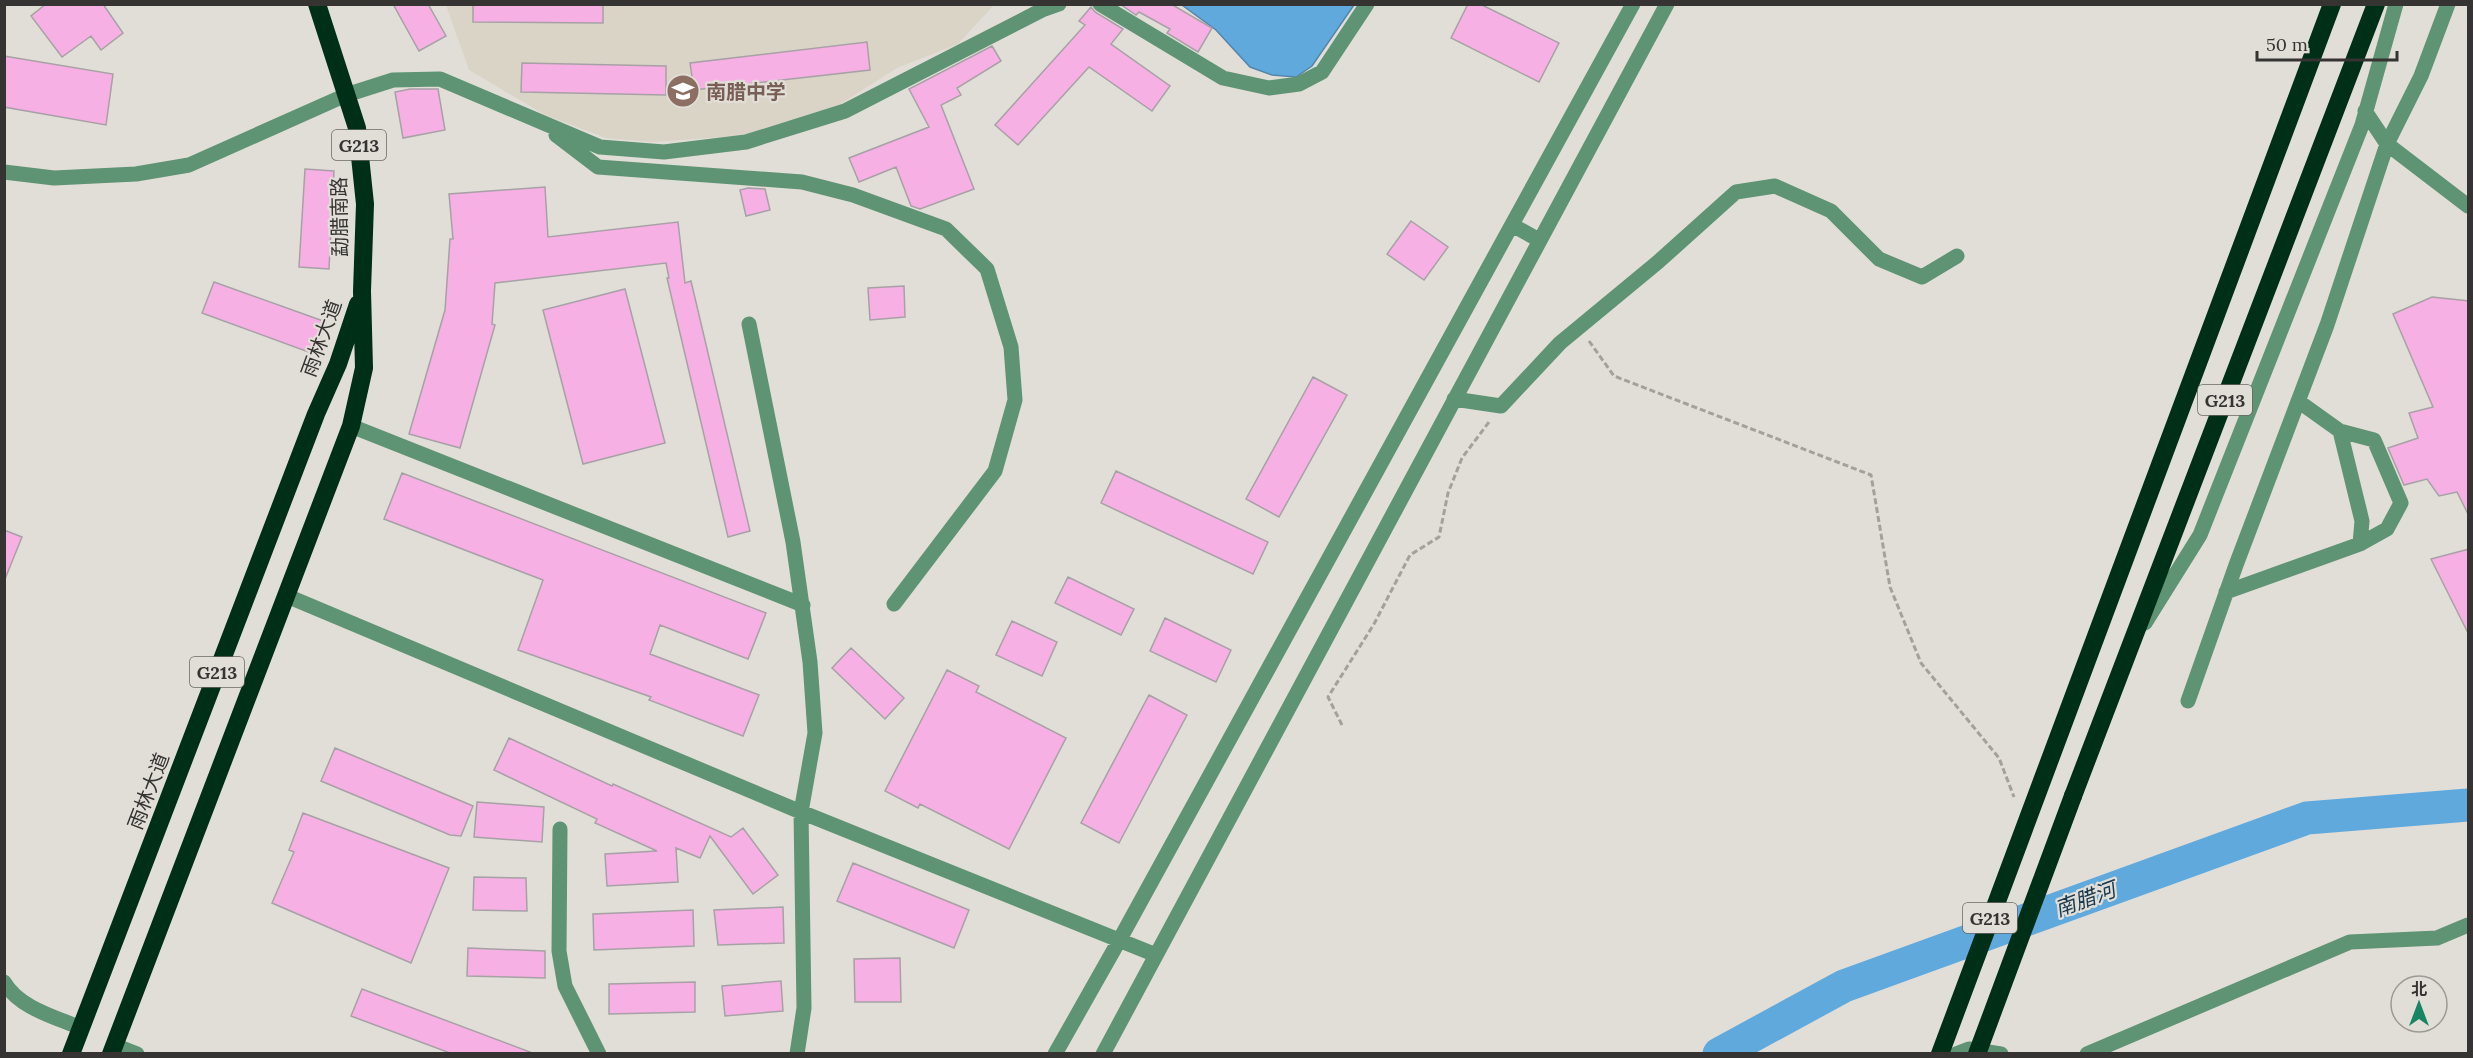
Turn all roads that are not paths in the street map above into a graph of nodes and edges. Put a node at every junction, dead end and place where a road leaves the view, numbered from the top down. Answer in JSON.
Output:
{"nodes":[{"id":1,"x":317,"y":4,"type":"edge"},
{"id":2,"x":1059,"y":4,"type":"edge"},
{"id":3,"x":1100,"y":4,"type":"edge"},
{"id":4,"x":1367,"y":4,"type":"edge"},
{"id":5,"x":1632,"y":4,"type":"edge"},
{"id":6,"x":1667,"y":4,"type":"edge"},
{"id":7,"x":2332,"y":4,"type":"edge"},
{"id":8,"x":2376,"y":4,"type":"edge"},
{"id":9,"x":2396,"y":4,"type":"edge"},
{"id":10,"x":2448,"y":4,"type":"edge"},
{"id":11,"x":346,"y":95,"type":"junction"},
{"id":12,"x":2365,"y":111,"type":"junction"},
{"id":13,"x":537,"y":120,"type":"junction"},
{"id":14,"x":2387,"y":144,"type":"junction"},
{"id":15,"x":4,"y":172,"type":"edge"},
{"id":16,"x":2469,"y":206,"type":"edge"},
{"id":17,"x":1512,"y":225,"type":"junction"},
{"id":18,"x":1539,"y":240,"type":"junction"},
{"id":19,"x":1957,"y":256,"type":"dead end"},
{"id":20,"x":362,"y":291,"type":"junction"},
{"id":21,"x":749,"y":324,"type":"dead end"},
{"id":22,"x":1454,"y":399,"type":"junction"},
{"id":23,"x":2298,"y":401,"type":"junction"},
{"id":24,"x":351,"y":426,"type":"junction"},
{"id":25,"x":2340,"y":431,"type":"junction"},
{"id":26,"x":2360,"y":544,"type":"junction"},
{"id":27,"x":2226,"y":592,"type":"junction"},
{"id":28,"x":287,"y":596,"type":"junction"},
{"id":29,"x":894,"y":604,"type":"dead end"},
{"id":30,"x":803,"y":605,"type":"junction"},
{"id":31,"x":2131,"y":646,"type":"junction"},
{"id":32,"x":2188,"y":701,"type":"dead end"},
{"id":33,"x":801,"y":812,"type":"junction"},
{"id":34,"x":561,"y":829,"type":"dead end"},
{"id":35,"x":2469,"y":925,"type":"edge"},
{"id":36,"x":1120,"y":939,"type":"junction"},
{"id":37,"x":1156,"y":955,"type":"junction"},
{"id":38,"x":4,"y":982,"type":"edge"},
{"id":39,"x":81,"y":1028,"type":"junction"},
{"id":40,"x":113,"y":1049,"type":"edge"},
{"id":41,"x":71,"y":1053,"type":"edge"},
{"id":42,"x":137,"y":1053,"type":"edge"},
{"id":43,"x":599,"y":1053,"type":"edge"},
{"id":44,"x":797,"y":1053,"type":"edge"},
{"id":45,"x":1055,"y":1053,"type":"edge"},
{"id":46,"x":1103,"y":1053,"type":"edge"},
{"id":47,"x":1940,"y":1053,"type":"edge"},
{"id":48,"x":1956,"y":1053,"type":"edge"},
{"id":49,"x":1977,"y":1053,"type":"edge"},
{"id":50,"x":2001,"y":1053,"type":"edge"},
{"id":51,"x":2087,"y":1053,"type":"edge"}],
"edges":[{"from":1,"to":11,"type":"highway","name":"勐腊南路","number":"G213"},
{"from":2,"to":13,"type":"street"},
{"from":3,"to":4,"type":"street"},
{"from":5,"to":17,"type":"street"},
{"from":6,"to":18,"type":"street"},
{"from":7,"to":47,"type":"highway","number":"G213"},
{"from":8,"to":31,"type":"highway","number":"G213"},
{"from":9,"to":12,"type":"street"},
{"from":10,"to":14,"type":"street"},
{"from":11,"to":13,"type":"street"},
{"from":11,"to":15,"type":"street"},
{"from":11,"to":20,"type":"highway","name":"勐腊南路","number":"G213"},
{"from":12,"to":14,"type":"street"},
{"from":12,"to":31,"type":"street"},
{"from":13,"to":29,"type":"street"},
{"from":14,"to":16,"type":"street"},
{"from":14,"to":23,"type":"street"},
{"from":17,"to":18,"type":"street"},
{"from":17,"to":36,"type":"street"},
{"from":18,"to":22,"type":"street"},
{"from":19,"to":22,"type":"street"},
{"from":20,"to":24,"type":"highway","name":"雨林大道","number":"G213"},
{"from":20,"to":39,"type":"highway","name":"雨林大道","number":"G213"},
{"from":21,"to":30,"type":"street"},
{"from":22,"to":37,"type":"street"},
{"from":23,"to":25,"type":"street"},
{"from":23,"to":27,"type":"street"},
{"from":24,"to":28,"type":"highway","name":"雨林大道","number":"G213"},
{"from":24,"to":30,"type":"street"},
{"from":25,"to":26,"type":"street"},
{"from":25,"to":26,"type":"street"},
{"from":26,"to":27,"type":"street"},
{"from":27,"to":32,"type":"street"},
{"from":28,"to":33,"type":"street"},
{"from":28,"to":40,"type":"highway","name":"雨林大道","number":"G213"},
{"from":30,"to":33,"type":"street"},
{"from":31,"to":49,"type":"highway","number":"G213","bridge":true},
{"from":33,"to":36,"type":"street"},
{"from":33,"to":44,"type":"street"},
{"from":34,"to":43,"type":"street"},
{"from":35,"to":51,"type":"street"},
{"from":36,"to":37,"type":"street"},
{"from":36,"to":45,"type":"street"},
{"from":37,"to":46,"type":"street"},
{"from":38,"to":39,"type":"street"},
{"from":39,"to":41,"type":"highway","name":"雨林大道","number":"G213"},
{"from":40,"to":42,"type":"street"},
{"from":48,"to":50,"type":"street"}]}
